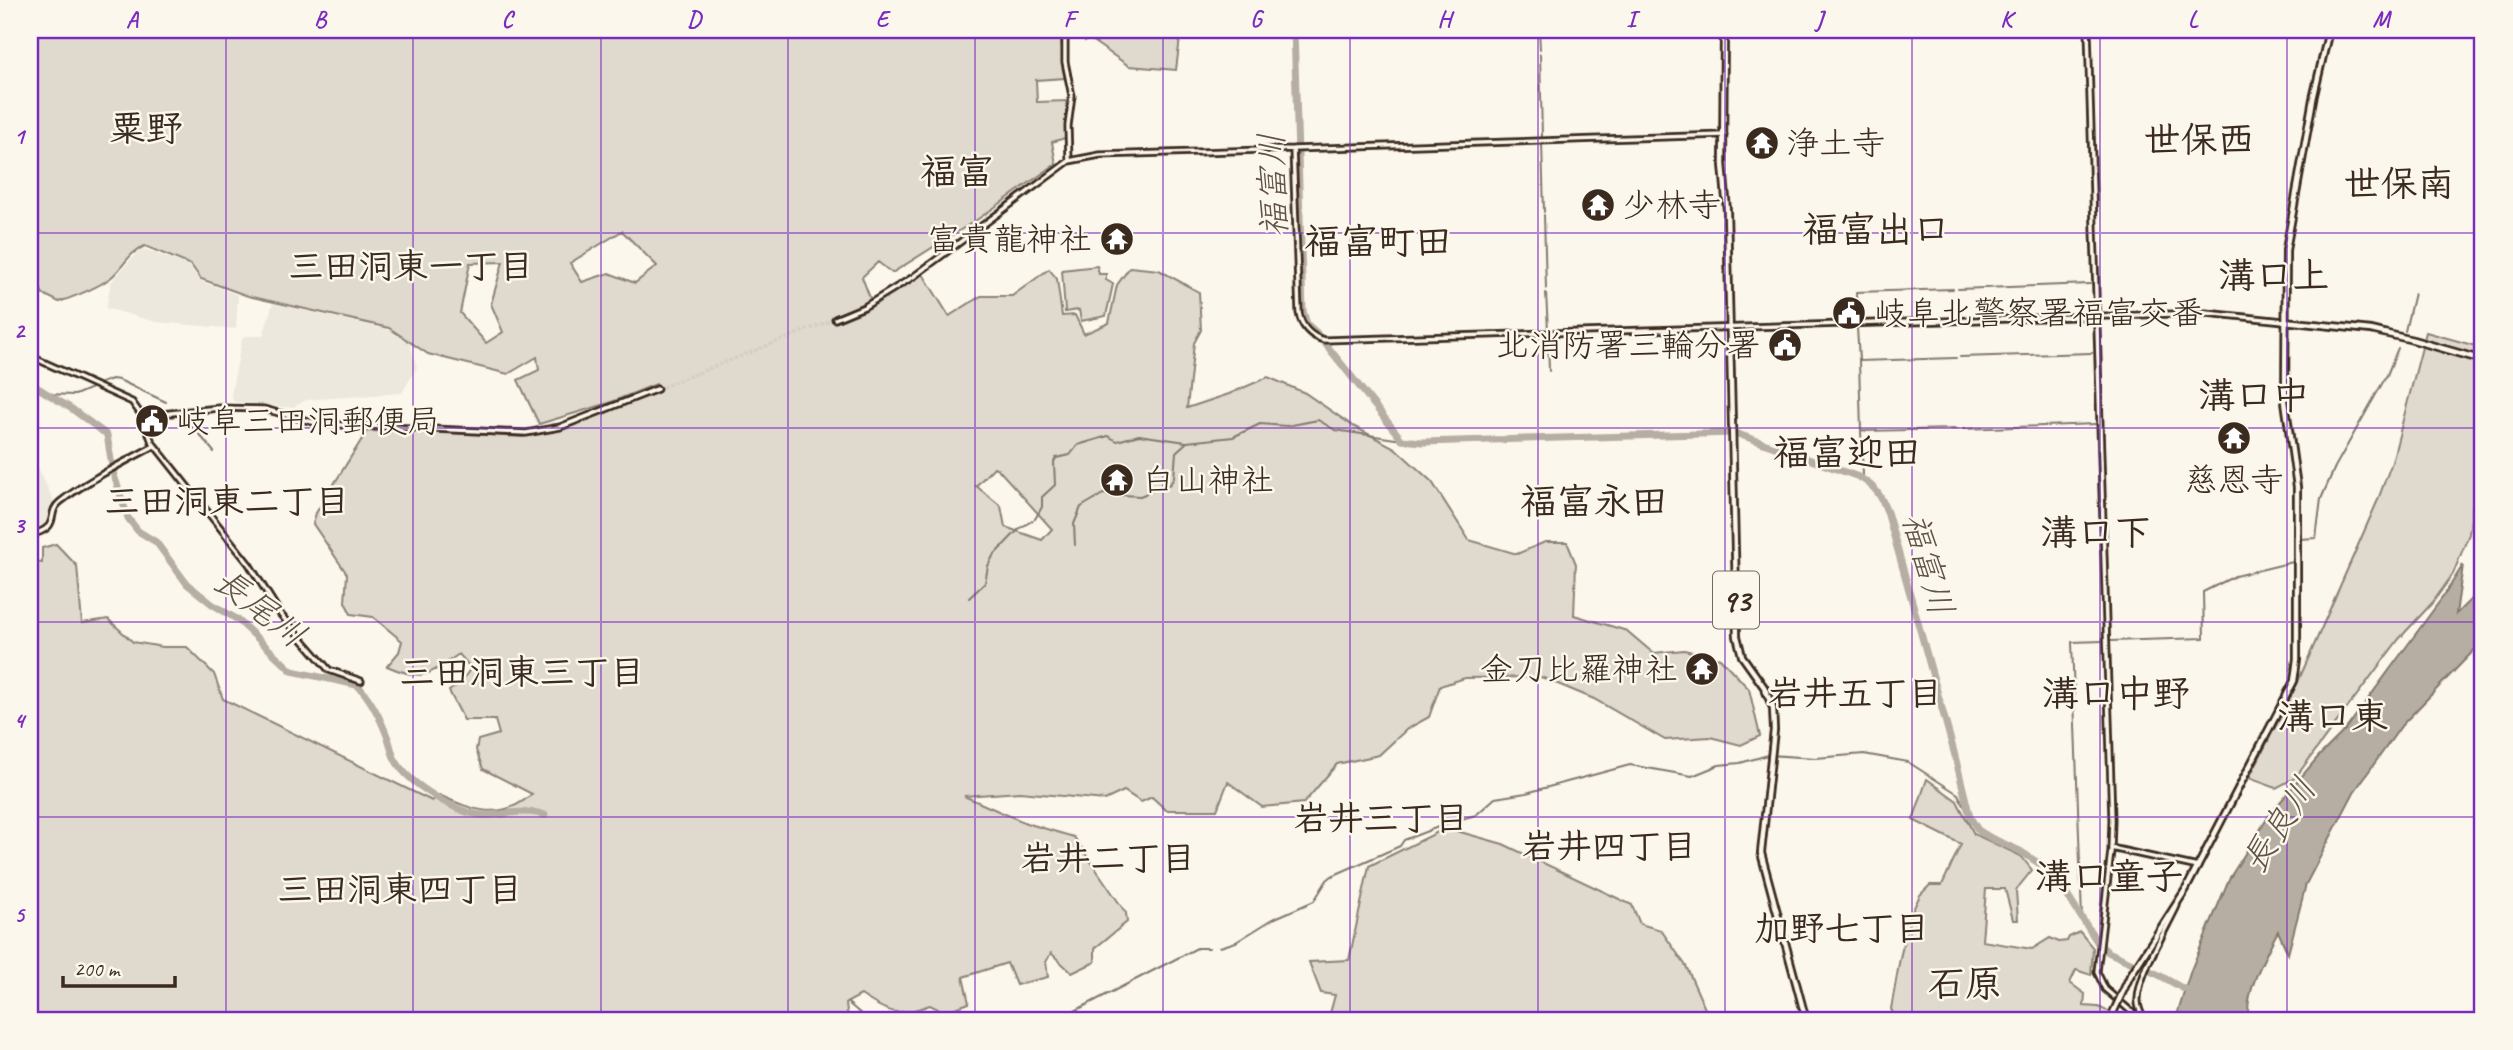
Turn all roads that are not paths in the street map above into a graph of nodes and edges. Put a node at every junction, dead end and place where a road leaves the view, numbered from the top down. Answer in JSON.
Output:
{"nodes":[{"id":1,"x":1065,"y":30,"type":"edge"},
{"id":2,"x":1724,"y":30,"type":"edge"},
{"id":3,"x":2088,"y":30,"type":"edge"},
{"id":4,"x":2329,"y":30,"type":"edge"},
{"id":5,"x":1724,"y":135,"type":"junction"},
{"id":6,"x":1297,"y":149,"type":"junction"},
{"id":7,"x":1069,"y":161,"type":"junction"},
{"id":8,"x":2096,"y":316,"type":"junction"},
{"id":9,"x":835,"y":319,"type":"tunnel mouth"},
{"id":10,"x":2284,"y":321,"type":"junction"},
{"id":11,"x":1729,"y":328,"type":"junction"},
{"id":12,"x":30,"y":356,"type":"edge"},
{"id":13,"x":2483,"y":360,"type":"edge"},
{"id":14,"x":657,"y":389,"type":"tunnel mouth"},
{"id":15,"x":142,"y":416,"type":"junction"},
{"id":16,"x":155,"y":445,"type":"junction"},
{"id":17,"x":30,"y":535,"type":"edge"},
{"id":18,"x":361,"y":681,"type":"dead end"},
{"id":19,"x":2111,"y":848,"type":"junction"},
{"id":20,"x":2197,"y":867,"type":"junction"},
{"id":21,"x":2186,"y":889,"type":"junction"},
{"id":22,"x":2128,"y":1008,"type":"junction"},
{"id":23,"x":2140,"y":1012,"type":"junction"},
{"id":24,"x":2113,"y":1013,"type":"dead end"},
{"id":25,"x":1806,"y":1020,"type":"edge"},
{"id":26,"x":2143,"y":1020,"type":"edge"}],
"edges":[{"from":1,"to":7,"type":"street"},
{"from":2,"to":5,"type":"main road","number":"93"},
{"from":3,"to":8,"type":"street"},
{"from":4,"to":10,"type":"main road"},
{"from":5,"to":6,"type":"street"},
{"from":5,"to":11,"type":"main road","number":"93"},
{"from":6,"to":7,"type":"street"},
{"from":6,"to":11,"type":"street"},
{"from":7,"to":9,"type":"street"},
{"from":8,"to":10,"type":"street"},
{"from":8,"to":11,"type":"street"},
{"from":8,"to":19,"type":"street"},
{"from":10,"to":13,"type":"main road"},
{"from":10,"to":20,"type":"main road"},
{"from":11,"to":25,"type":"main road","number":"93"},
{"from":12,"to":15,"type":"street"},
{"from":14,"to":15,"type":"street"},
{"from":15,"to":16,"type":"street"},
{"from":16,"to":17,"type":"street"},
{"from":16,"to":18,"type":"street"},
{"from":19,"to":20,"type":"street"},
{"from":19,"to":22,"type":"street"},
{"from":20,"to":21,"type":"main road"},
{"from":21,"to":23,"type":"street"},
{"from":21,"to":24,"type":"main road","bridge":true},
{"from":22,"to":23,"type":"street"},
{"from":22,"to":26,"type":"street"},
{"from":23,"to":26,"type":"street"}]}
